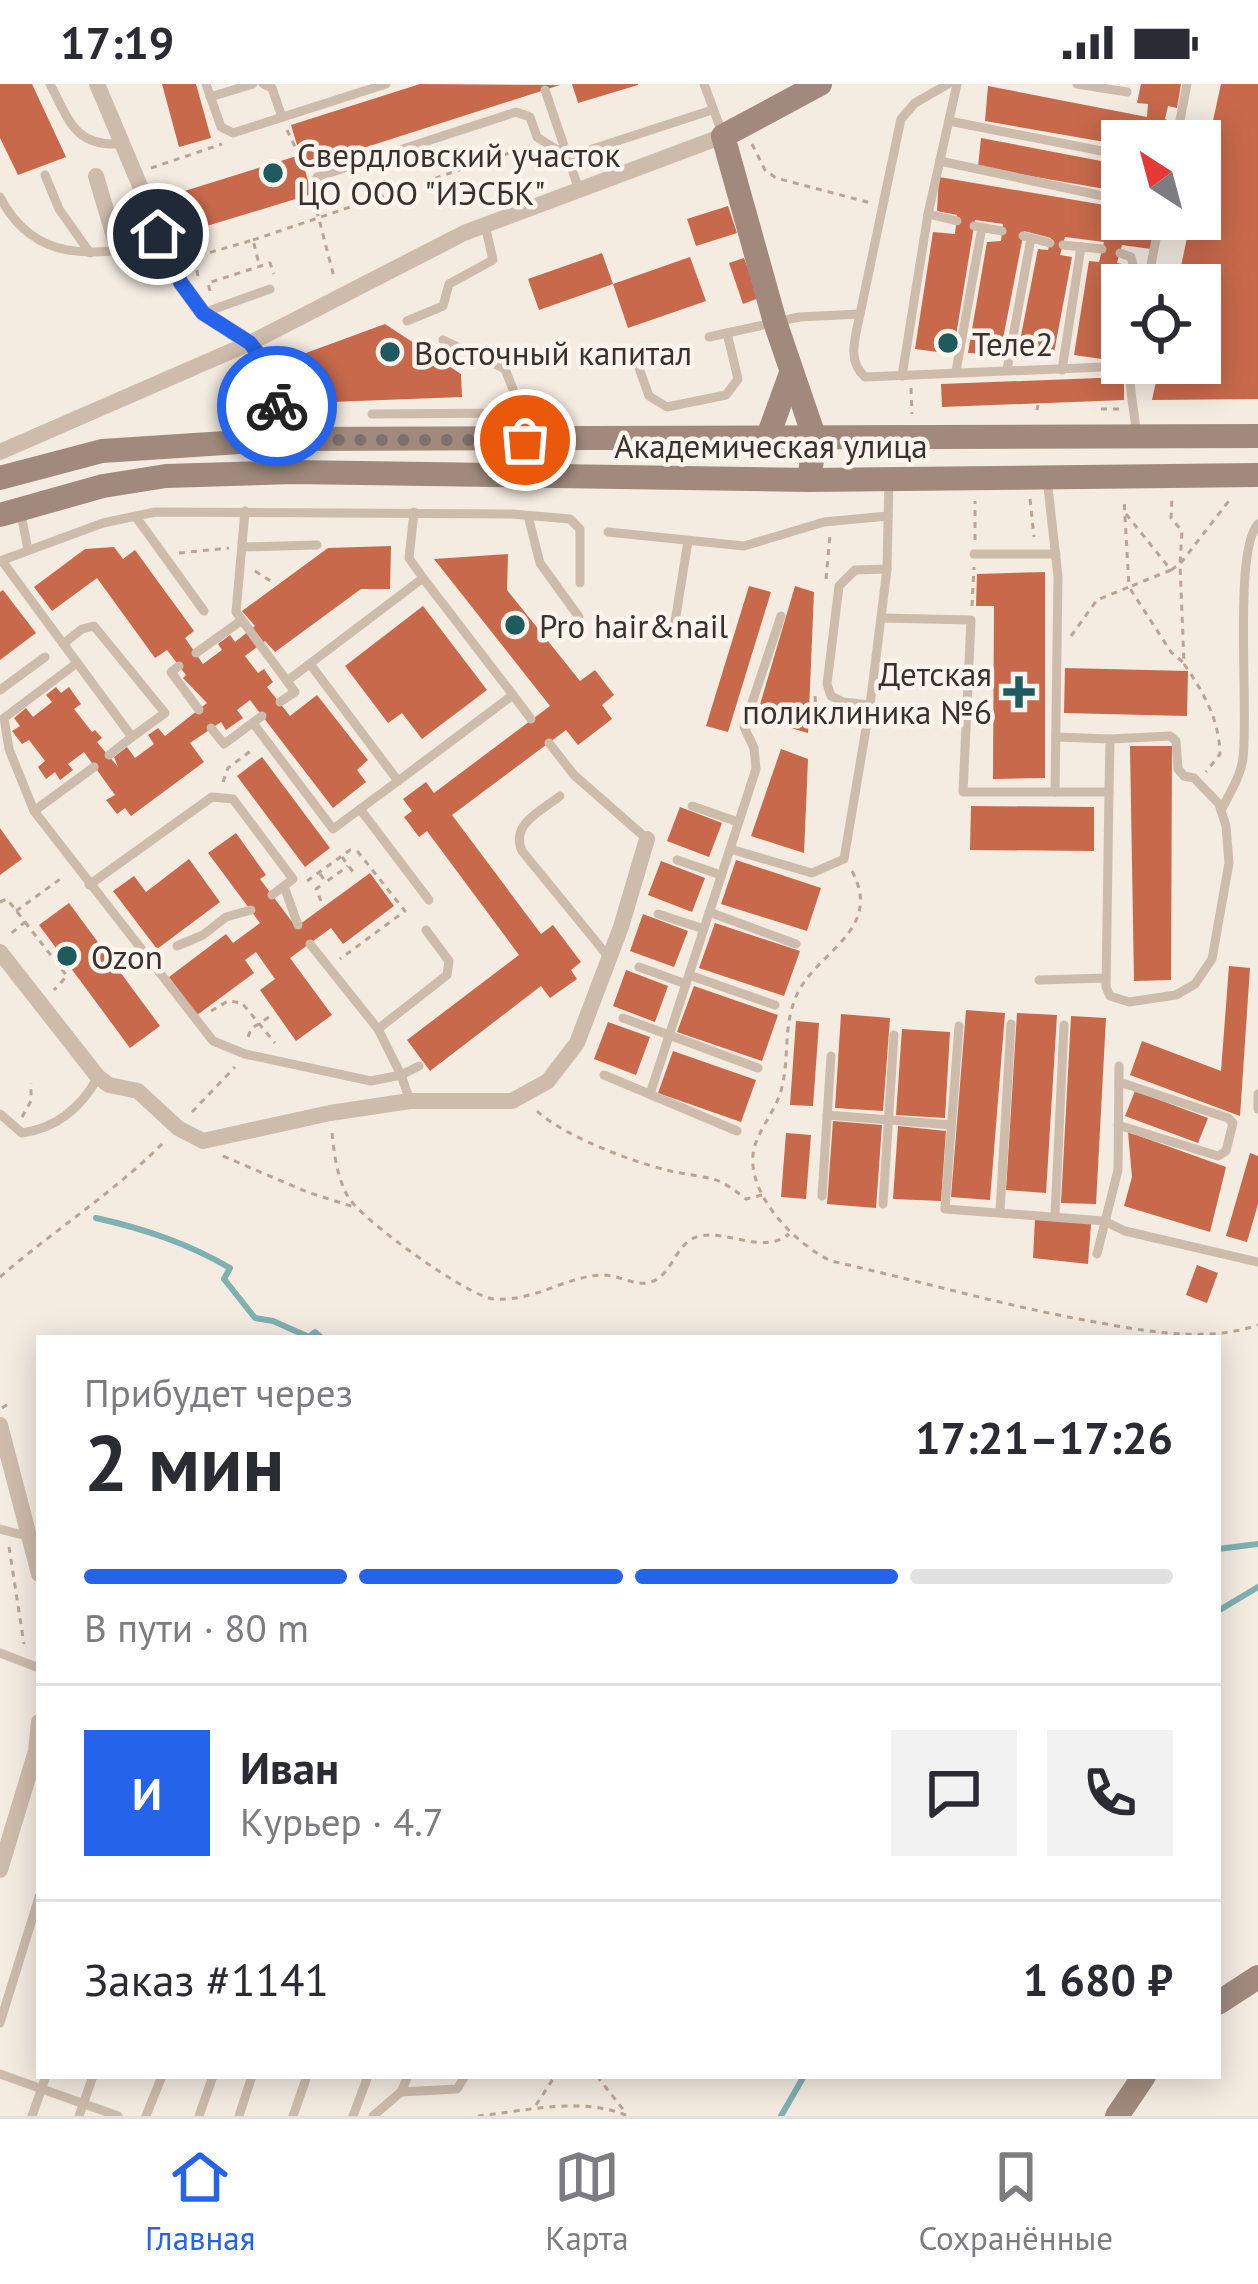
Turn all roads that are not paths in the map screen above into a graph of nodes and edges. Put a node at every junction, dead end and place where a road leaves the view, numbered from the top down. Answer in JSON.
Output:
{"nodes":[{"id":1,"x":50,"y":84,"type":"edge"},
{"id":2,"x":98,"y":84,"type":"edge"},
{"id":3,"x":206,"y":84,"type":"edge"},
{"id":4,"x":253,"y":84,"type":"edge"},
{"id":5,"x":262,"y":84,"type":"edge"},
{"id":6,"x":386,"y":84,"type":"edge"},
{"id":7,"x":704,"y":84,"type":"edge"},
{"id":8,"x":820,"y":84,"type":"edge"},
{"id":9,"x":953,"y":84,"type":"edge"},
{"id":10,"x":1077,"y":84,"type":"edge"},
{"id":11,"x":1187,"y":84,"type":"edge"},
{"id":12,"x":545,"y":90,"type":"dead end"},
{"id":13,"x":1127,"y":92,"type":"dead end"},
{"id":14,"x":210,"y":97,"type":"junction"},
{"id":15,"x":712,"y":110,"type":"junction"},
{"id":16,"x":282,"y":117,"type":"junction"},
{"id":17,"x":1180,"y":120,"type":"edge"},
{"id":18,"x":949,"y":122,"type":"junction"},
{"id":19,"x":724,"y":136,"type":"junction"},
{"id":20,"x":120,"y":144,"type":"junction"},
{"id":21,"x":1101,"y":151,"type":"edge"},
{"id":22,"x":568,"y":158,"type":"junction"},
{"id":23,"x":940,"y":161,"type":"junction"},
{"id":24,"x":45,"y":175,"type":"dead end"},
{"id":25,"x":96,"y":176,"type":"dead end"},
{"id":26,"x":317,"y":176,"type":"dead end"},
{"id":27,"x":579,"y":190,"type":"junction"},
{"id":28,"x":0,"y":196,"type":"edge"},
{"id":29,"x":1101,"y":196,"type":"edge"},
{"id":30,"x":928,"y":214,"type":"junction"},
{"id":31,"x":956,"y":221,"type":"dead end"},
{"id":32,"x":485,"y":225,"type":"junction"},
{"id":33,"x":1002,"y":231,"type":"dead end"},
{"id":34,"x":1050,"y":243,"type":"dead end"},
{"id":35,"x":162,"y":244,"type":"junction"},
{"id":36,"x":1063,"y":245,"type":"dead end"},
{"id":37,"x":117,"y":247,"type":"dead end"},
{"id":38,"x":1081,"y":247,"type":"junction"},
{"id":39,"x":1102,"y":249,"type":"dead end"},
{"id":40,"x":90,"y":253,"type":"junction"},
{"id":41,"x":1120,"y":253,"type":"dead end"},
{"id":42,"x":1133,"y":264,"type":"edge"},
{"id":43,"x":269,"y":289,"type":"dead end"},
{"id":44,"x":203,"y":313,"type":"junction"},
{"id":45,"x":860,"y":314,"type":"junction"},
{"id":46,"x":407,"y":321,"type":"dead end"},
{"id":47,"x":775,"y":322,"type":"junction"},
{"id":48,"x":727,"y":333,"type":"junction"},
{"id":49,"x":709,"y":338,"type":"dead end"},
{"id":50,"x":443,"y":340,"type":"dead end"},
{"id":51,"x":250,"y":343,"type":"junction"},
{"id":52,"x":662,"y":351,"type":"dead end"},
{"id":53,"x":1101,"y":367,"type":"edge"},
{"id":54,"x":1007,"y":370,"type":"junction"},
{"id":55,"x":1062,"y":370,"type":"junction"},
{"id":56,"x":956,"y":371,"type":"junction"},
{"id":57,"x":791,"y":374,"type":"junction"},
{"id":58,"x":906,"y":375,"type":"junction"},
{"id":59,"x":1129,"y":384,"type":"edge"},
{"id":60,"x":523,"y":413,"type":"junction"},
{"id":61,"x":372,"y":414,"type":"dead end"},
{"id":62,"x":1258,"y":436,"type":"edge"},
{"id":63,"x":1136,"y":437,"type":"junction"},
{"id":64,"x":898,"y":438,"type":"junction"},
{"id":65,"x":767,"y":439,"type":"junction"},
{"id":66,"x":815,"y":439,"type":"junction"},
{"id":67,"x":288,"y":440,"type":"junction"},
{"id":68,"x":533,"y":440,"type":"junction"},
{"id":69,"x":0,"y":452,"type":"edge"},
{"id":70,"x":1258,"y":475,"type":"edge"},
{"id":71,"x":0,"y":478,"type":"edge"},
{"id":72,"x":890,"y":479,"type":"junction"},
{"id":73,"x":809,"y":480,"type":"junction"},
{"id":74,"x":1038,"y":487,"type":"junction"},
{"id":75,"x":10,"y":511,"type":"edge"},
{"id":76,"x":245,"y":511,"type":"junction"},
{"id":77,"x":414,"y":512,"type":"junction"},
{"id":78,"x":528,"y":515,"type":"junction"},
{"id":79,"x":888,"y":516,"type":"junction"},
{"id":80,"x":136,"y":517,"type":"junction"},
{"id":81,"x":1258,"y":524,"type":"edge"},
{"id":82,"x":608,"y":532,"type":"dead end"},
{"id":83,"x":688,"y":541,"type":"junction"},
{"id":84,"x":317,"y":545,"type":"dead end"},
{"id":85,"x":243,"y":547,"type":"junction"},
{"id":86,"x":28,"y":550,"type":"junction"},
{"id":87,"x":974,"y":554,"type":"road end"},
{"id":88,"x":1056,"y":554,"type":"junction"},
{"id":89,"x":1,"y":561,"type":"edge"},
{"id":90,"x":887,"y":569,"type":"junction"},
{"id":91,"x":423,"y":578,"type":"junction"},
{"id":92,"x":580,"y":584,"type":"dead end"},
{"id":93,"x":204,"y":611,"type":"dead end"},
{"id":94,"x":580,"y":616,"type":"dead end"},
{"id":95,"x":781,"y":616,"type":"dead end"},
{"id":96,"x":881,"y":618,"type":"junction"},
{"id":97,"x":242,"y":620,"type":"junction"},
{"id":98,"x":674,"y":628,"type":"dead end"},
{"id":99,"x":63,"y":644,"type":"junction"},
{"id":100,"x":196,"y":653,"type":"dead end"},
{"id":101,"x":45,"y":657,"type":"dead end"},
{"id":102,"x":77,"y":663,"type":"junction"},
{"id":103,"x":310,"y":664,"type":"junction"},
{"id":104,"x":179,"y":666,"type":"dead end"},
{"id":105,"x":286,"y":681,"type":"junction"},
{"id":106,"x":0,"y":690,"type":"edge"},
{"id":107,"x":514,"y":695,"type":"junction"},
{"id":108,"x":280,"y":702,"type":"dead end"},
{"id":109,"x":870,"y":705,"type":"junction"},
{"id":110,"x":199,"y":710,"type":"dead end"},
{"id":111,"x":531,"y":719,"type":"dead end"},
{"id":112,"x":211,"y":728,"type":"dead end"},
{"id":113,"x":132,"y":737,"type":"junction"},
{"id":114,"x":1056,"y":737,"type":"junction"},
{"id":115,"x":1110,"y":739,"type":"junction"},
{"id":116,"x":549,"y":743,"type":"dead end"},
{"id":117,"x":109,"y":755,"type":"dead end"},
{"id":118,"x":0,"y":760,"type":"edge"},
{"id":119,"x":13,"y":760,"type":"junction"},
{"id":120,"x":94,"y":767,"type":"dead end"},
{"id":121,"x":398,"y":781,"type":"junction"},
{"id":122,"x":1055,"y":792,"type":"junction"},
{"id":123,"x":1109,"y":792,"type":"junction"},
{"id":124,"x":560,"y":796,"type":"dead end"},
{"id":125,"x":692,"y":806,"type":"dead end"},
{"id":126,"x":360,"y":809,"type":"junction"},
{"id":127,"x":1221,"y":811,"type":"junction"},
{"id":128,"x":34,"y":812,"type":"junction"},
{"id":129,"x":738,"y":822,"type":"junction"},
{"id":130,"x":647,"y":839,"type":"joint"},
{"id":131,"x":730,"y":850,"type":"junction"},
{"id":132,"x":677,"y":860,"type":"dead end"},
{"id":133,"x":722,"y":875,"type":"junction"},
{"id":134,"x":89,"y":885,"type":"junction"},
{"id":135,"x":285,"y":889,"type":"junction"},
{"id":136,"x":272,"y":895,"type":"dead end"},
{"id":137,"x":429,"y":900,"type":"dead end"},
{"id":138,"x":250,"y":910,"type":"dead end"},
{"id":139,"x":710,"y":912,"type":"junction"},
{"id":140,"x":658,"y":914,"type":"dead end"},
{"id":141,"x":298,"y":925,"type":"dead end"},
{"id":142,"x":704,"y":929,"type":"junction"},
{"id":143,"x":426,"y":930,"type":"dead end"},
{"id":144,"x":310,"y":944,"type":"dead end"},
{"id":145,"x":796,"y":944,"type":"dead end"},
{"id":146,"x":1,"y":945,"type":"edge"},
{"id":147,"x":177,"y":946,"type":"dead end"},
{"id":148,"x":608,"y":955,"type":"junction"},
{"id":149,"x":639,"y":967,"type":"dead end"},
{"id":150,"x":1106,"y":978,"type":"junction"},
{"id":151,"x":687,"y":979,"type":"junction"},
{"id":152,"x":1039,"y":980,"type":"dead end"},
{"id":153,"x":775,"y":1005,"type":"dead end"},
{"id":154,"x":622,"y":1018,"type":"dead end"},
{"id":155,"x":1010,"y":1024,"type":"dead end"},
{"id":156,"x":1064,"y":1025,"type":"dead end"},
{"id":157,"x":958,"y":1026,"type":"dead end"},
{"id":158,"x":378,"y":1029,"type":"junction"},
{"id":159,"x":894,"y":1035,"type":"dead end"},
{"id":160,"x":669,"y":1036,"type":"junction"},
{"id":161,"x":831,"y":1056,"type":"dead end"},
{"id":162,"x":418,"y":1066,"type":"dead end"},
{"id":163,"x":1119,"y":1066,"type":"dead end"},
{"id":164,"x":758,"y":1068,"type":"dead end"},
{"id":165,"x":401,"y":1075,"type":"junction"},
{"id":166,"x":604,"y":1075,"type":"dead end"},
{"id":167,"x":98,"y":1077,"type":"junction"},
{"id":168,"x":1119,"y":1082,"type":"junction"},
{"id":169,"x":650,"y":1094,"type":"junction"},
{"id":170,"x":1258,"y":1094,"type":"edge"},
{"id":171,"x":410,"y":1101,"type":"junction"},
{"id":172,"x":1258,"y":1108,"type":"edge"},
{"id":173,"x":0,"y":1114,"type":"edge"},
{"id":174,"x":827,"y":1115,"type":"junction"},
{"id":175,"x":888,"y":1120,"type":"junction"},
{"id":176,"x":951,"y":1125,"type":"junction"},
{"id":177,"x":1118,"y":1125,"type":"junction"},
{"id":178,"x":737,"y":1131,"type":"dead end"},
{"id":179,"x":822,"y":1196,"type":"dead end"},
{"id":180,"x":883,"y":1204,"type":"dead end"},
{"id":181,"x":1000,"y":1211,"type":"junction"},
{"id":182,"x":1055,"y":1215,"type":"junction"},
{"id":183,"x":1107,"y":1223,"type":"junction"},
{"id":184,"x":1097,"y":1254,"type":"dead end"},
{"id":185,"x":1258,"y":1262,"type":"edge"},
{"id":186,"x":0,"y":1425,"type":"edge"},
{"id":187,"x":3,"y":1530,"type":"edge"},
{"id":188,"x":27,"y":1536,"type":"junction"},
{"id":189,"x":36,"y":1564,"type":"edge"},
{"id":190,"x":0,"y":1653,"type":"edge"},
{"id":191,"x":34,"y":1666,"type":"edge"},
{"id":192,"x":36,"y":1751,"type":"edge"},
{"id":193,"x":3,"y":1846,"type":"edge"},
{"id":194,"x":0,"y":1870,"type":"edge"},
{"id":195,"x":36,"y":1907,"type":"edge"},
{"id":196,"x":1258,"y":1978,"type":"edge"},
{"id":197,"x":1221,"y":2001,"type":"edge"},
{"id":198,"x":0,"y":2023,"type":"edge"},
{"id":199,"x":0,"y":2074,"type":"edge"},
{"id":200,"x":45,"y":2079,"type":"edge"},
{"id":201,"x":92,"y":2079,"type":"edge"},
{"id":202,"x":161,"y":2079,"type":"edge"},
{"id":203,"x":212,"y":2079,"type":"edge"},
{"id":204,"x":251,"y":2079,"type":"edge"},
{"id":205,"x":306,"y":2079,"type":"edge"},
{"id":206,"x":367,"y":2079,"type":"edge"},
{"id":207,"x":407,"y":2079,"type":"edge"},
{"id":208,"x":463,"y":2079,"type":"edge"},
{"id":209,"x":1142,"y":2079,"type":"edge"},
{"id":210,"x":41,"y":2089,"type":"junction"},
{"id":211,"x":401,"y":2092,"type":"junction"},
{"id":212,"x":84,"y":2104,"type":"junction"},
{"id":213,"x":1123,"y":2114,"type":"edge"},
{"id":214,"x":32,"y":2116,"type":"edge"},
{"id":215,"x":79,"y":2116,"type":"edge"},
{"id":216,"x":118,"y":2116,"type":"edge"},
{"id":217,"x":146,"y":2116,"type":"edge"},
{"id":218,"x":199,"y":2116,"type":"edge"},
{"id":219,"x":239,"y":2116,"type":"edge"},
{"id":220,"x":293,"y":2116,"type":"edge"},
{"id":221,"x":352,"y":2116,"type":"edge"},
{"id":222,"x":373,"y":2116,"type":"edge"}],
"edges":[{"from":1,"to":20,"type":"lane"},
{"from":2,"to":20,"type":"street"},
{"from":3,"to":14,"type":"lane"},
{"from":4,"to":14,"type":"lane"},
{"from":5,"to":16,"type":"lane"},
{"from":6,"to":16,"type":"lane"},
{"from":7,"to":15,"type":"lane"},
{"from":8,"to":19,"type":"main road"},
{"from":9,"to":18,"type":"lane"},
{"from":9,"to":45,"type":"lane"},
{"from":10,"to":13,"type":"lane"},
{"from":11,"to":17,"type":"lane"},
{"from":12,"to":22,"type":"lane"},
{"from":14,"to":16,"type":"lane"},
{"from":15,"to":19,"type":"lane"},
{"from":15,"to":22,"type":"lane"},
{"from":18,"to":21,"type":"lane"},
{"from":18,"to":23,"type":"lane"},
{"from":19,"to":27,"type":"street"},
{"from":19,"to":47,"type":"main road"},
{"from":20,"to":35,"type":"street"},
{"from":22,"to":26,"type":"lane"},
{"from":22,"to":27,"type":"lane"},
{"from":23,"to":29,"type":"lane"},
{"from":23,"to":30,"type":"lane"},
{"from":24,"to":40,"type":"lane"},
{"from":25,"to":37,"type":"street"},
{"from":27,"to":32,"type":"street"},
{"from":28,"to":40,"type":"lane"},
{"from":30,"to":31,"type":"lane"},
{"from":30,"to":58,"type":"lane"},
{"from":32,"to":46,"type":"lane"},
{"from":32,"to":51,"type":"street"},
{"from":33,"to":56,"type":"lane"},
{"from":34,"to":54,"type":"lane"},
{"from":35,"to":40,"type":"lane"},
{"from":35,"to":44,"type":"street"},
{"from":36,"to":38,"type":"lane"},
{"from":38,"to":39,"type":"lane"},
{"from":38,"to":55,"type":"lane"},
{"from":41,"to":42,"type":"lane"},
{"from":43,"to":44,"type":"lane"},
{"from":44,"to":51,"type":"street"},
{"from":45,"to":47,"type":"lane"},
{"from":45,"to":58,"type":"lane"},
{"from":47,"to":48,"type":"lane"},
{"from":47,"to":57,"type":"main road"},
{"from":48,"to":49,"type":"lane"},
{"from":48,"to":52,"type":"lane"},
{"from":50,"to":60,"type":"lane"},
{"from":51,"to":67,"type":"street"},
{"from":51,"to":69,"type":"street"},
{"from":53,"to":55,"type":"lane"},
{"from":54,"to":55,"type":"lane"},
{"from":54,"to":56,"type":"lane"},
{"from":56,"to":58,"type":"lane"},
{"from":57,"to":65,"type":"main road"},
{"from":57,"to":66,"type":"main road"},
{"from":59,"to":63,"type":"lane"},
{"from":60,"to":61,"type":"lane"},
{"from":60,"to":68,"type":"lane"},
{"from":62,"to":63,"type":"main road"},
{"from":63,"to":64,"type":"main road"},
{"from":64,"to":66,"type":"main road"},
{"from":64,"to":72,"type":"main road"},
{"from":65,"to":66,"type":"main road"},
{"from":65,"to":68,"type":"main road"},
{"from":66,"to":73,"type":"main road"},
{"from":67,"to":68,"type":"main road"},
{"from":67,"to":71,"type":"main road"},
{"from":70,"to":74,"type":"main road","name":"Академическая улица"},
{"from":72,"to":73,"type":"main road","name":"Академическая улица"},
{"from":72,"to":74,"type":"main road","name":"Академическая улица"},
{"from":72,"to":79,"type":"lane"},
{"from":73,"to":75,"type":"main road","name":"Академическая улица"},
{"from":74,"to":88,"type":"lane"},
{"from":75,"to":86,"type":"lane"},
{"from":76,"to":77,"type":"lane"},
{"from":76,"to":80,"type":"lane"},
{"from":76,"to":85,"type":"lane"},
{"from":77,"to":78,"type":"lane"},
{"from":77,"to":91,"type":"lane"},
{"from":78,"to":92,"type":"lane"},
{"from":78,"to":94,"type":"lane"},
{"from":79,"to":83,"type":"lane"},
{"from":79,"to":90,"type":"lane"},
{"from":80,"to":86,"type":"lane"},
{"from":80,"to":93,"type":"lane"},
{"from":81,"to":127,"type":"lane"},
{"from":82,"to":83,"type":"lane"},
{"from":83,"to":98,"type":"lane"},
{"from":84,"to":85,"type":"lane"},
{"from":85,"to":97,"type":"lane"},
{"from":86,"to":89,"type":"lane"},
{"from":87,"to":88,"type":"lane"},
{"from":88,"to":114,"type":"lane"},
{"from":89,"to":99,"type":"lane"},
{"from":90,"to":96,"type":"lane"},
{"from":90,"to":109,"type":"lane"},
{"from":91,"to":103,"type":"lane"},
{"from":91,"to":107,"type":"lane"},
{"from":95,"to":129,"type":"lane"},
{"from":96,"to":109,"type":"lane"},
{"from":96,"to":122,"type":"lane"},
{"from":97,"to":100,"type":"lane"},
{"from":97,"to":105,"type":"lane"},
{"from":99,"to":102,"type":"lane"},
{"from":99,"to":113,"type":"lane"},
{"from":101,"to":106,"type":"lane"},
{"from":102,"to":113,"type":"lane"},
{"from":102,"to":119,"type":"lane"},
{"from":103,"to":105,"type":"lane"},
{"from":103,"to":121,"type":"lane"},
{"from":104,"to":110,"type":"lane"},
{"from":105,"to":108,"type":"lane"},
{"from":107,"to":111,"type":"lane"},
{"from":107,"to":121,"type":"lane"},
{"from":109,"to":131,"type":"lane"},
{"from":112,"to":126,"type":"lane"},
{"from":113,"to":117,"type":"lane"},
{"from":114,"to":115,"type":"lane"},
{"from":114,"to":122,"type":"lane"},
{"from":115,"to":123,"type":"lane"},
{"from":115,"to":127,"type":"lane"},
{"from":116,"to":130,"type":"lane"},
{"from":118,"to":119,"type":"lane"},
{"from":119,"to":128,"type":"lane"},
{"from":120,"to":128,"type":"lane"},
{"from":121,"to":126,"type":"lane"},
{"from":122,"to":123,"type":"lane"},
{"from":123,"to":150,"type":"lane"},
{"from":124,"to":148,"type":"lane"},
{"from":125,"to":129,"type":"lane"},
{"from":126,"to":137,"type":"lane"},
{"from":127,"to":150,"type":"lane"},
{"from":128,"to":134,"type":"lane"},
{"from":129,"to":131,"type":"lane"},
{"from":130,"to":148,"type":"street"},
{"from":131,"to":133,"type":"lane"},
{"from":132,"to":133,"type":"lane"},
{"from":133,"to":139,"type":"lane"},
{"from":134,"to":135,"type":"lane"},
{"from":134,"to":165,"type":"lane"},
{"from":135,"to":136,"type":"lane"},
{"from":135,"to":141,"type":"lane"},
{"from":138,"to":147,"type":"lane"},
{"from":139,"to":142,"type":"lane"},
{"from":139,"to":145,"type":"lane"},
{"from":140,"to":142,"type":"lane"},
{"from":142,"to":151,"type":"lane"},
{"from":143,"to":158,"type":"lane"},
{"from":144,"to":158,"type":"lane"},
{"from":146,"to":167,"type":"street"},
{"from":148,"to":171,"type":"street"},
{"from":149,"to":151,"type":"lane"},
{"from":150,"to":152,"type":"lane"},
{"from":151,"to":153,"type":"lane"},
{"from":151,"to":160,"type":"lane"},
{"from":154,"to":160,"type":"lane"},
{"from":155,"to":181,"type":"lane"},
{"from":156,"to":182,"type":"lane"},
{"from":157,"to":176,"type":"lane"},
{"from":158,"to":165,"type":"lane"},
{"from":159,"to":175,"type":"lane"},
{"from":160,"to":164,"type":"lane"},
{"from":160,"to":169,"type":"lane"},
{"from":161,"to":174,"type":"lane"},
{"from":162,"to":165,"type":"lane"},
{"from":163,"to":168,"type":"lane"},
{"from":165,"to":171,"type":"lane"},
{"from":166,"to":169,"type":"lane"},
{"from":167,"to":171,"type":"street"},
{"from":167,"to":173,"type":"lane"},
{"from":168,"to":177,"type":"lane"},
{"from":168,"to":177,"type":"lane"},
{"from":169,"to":178,"type":"lane"},
{"from":170,"to":172,"type":"lane"},
{"from":174,"to":175,"type":"lane"},
{"from":174,"to":179,"type":"lane"},
{"from":175,"to":176,"type":"lane"},
{"from":175,"to":180,"type":"lane"},
{"from":176,"to":181,"type":"lane"},
{"from":177,"to":183,"type":"lane"},
{"from":181,"to":182,"type":"lane"},
{"from":182,"to":183,"type":"lane"},
{"from":183,"to":184,"type":"lane"},
{"from":183,"to":185,"type":"lane"},
{"from":186,"to":188,"type":"street"},
{"from":187,"to":188,"type":"lane"},
{"from":188,"to":189,"type":"street"},
{"from":190,"to":191,"type":"lane"},
{"from":192,"to":193,"type":"street"},
{"from":193,"to":194,"type":"street"},
{"from":195,"to":198,"type":"lane"},
{"from":196,"to":197,"type":"main road"},
{"from":199,"to":210,"type":"lane"},
{"from":200,"to":210,"type":"lane"},
{"from":201,"to":212,"type":"lane"},
{"from":202,"to":217,"type":"lane"},
{"from":203,"to":218,"type":"lane"},
{"from":204,"to":219,"type":"lane"},
{"from":205,"to":220,"type":"lane"},
{"from":206,"to":221,"type":"lane"},
{"from":207,"to":211,"type":"lane"},
{"from":208,"to":211,"type":"lane"},
{"from":209,"to":213,"type":"main road"},
{"from":210,"to":212,"type":"lane"},
{"from":210,"to":214,"type":"lane"},
{"from":211,"to":222,"type":"lane"},
{"from":212,"to":215,"type":"lane"},
{"from":212,"to":216,"type":"lane"}]}
